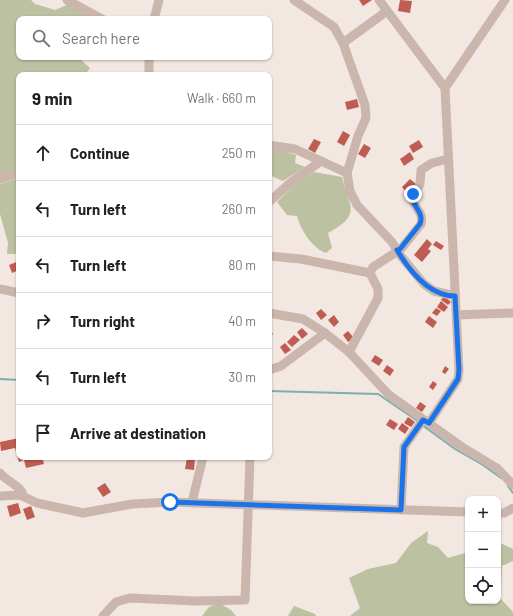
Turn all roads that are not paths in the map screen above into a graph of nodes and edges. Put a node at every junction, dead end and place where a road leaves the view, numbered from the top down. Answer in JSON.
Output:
{"nodes":[{"id":1,"x":67,"y":0,"type":"edge"},
{"id":2,"x":159,"y":0,"type":"edge"},
{"id":3,"x":294,"y":0,"type":"edge"},
{"id":4,"x":379,"y":0,"type":"edge"},
{"id":5,"x":505,"y":0,"type":"edge"},
{"id":6,"x":387,"y":11,"type":"junction"},
{"id":7,"x":96,"y":16,"type":"edge"},
{"id":8,"x":155,"y":16,"type":"edge"},
{"id":9,"x":343,"y":43,"type":"junction"},
{"id":10,"x":149,"y":60,"type":"edge"},
{"id":11,"x":149,"y":72,"type":"edge"},
{"id":12,"x":445,"y":88,"type":"junction"},
{"id":13,"x":272,"y":145,"type":"edge"},
{"id":14,"x":448,"y":159,"type":"junction"},
{"id":15,"x":321,"y":162,"type":"junction"},
{"id":16,"x":347,"y":173,"type":"junction"},
{"id":17,"x":16,"y":174,"type":"edge"},
{"id":18,"x":0,"y":180,"type":"edge"},
{"id":19,"x":272,"y":199,"type":"edge"},
{"id":20,"x":397,"y":250,"type":"junction"},
{"id":21,"x":272,"y":256,"type":"edge"},
{"id":22,"x":370,"y":273,"type":"junction"},
{"id":23,"x":0,"y":289,"type":"edge"},
{"id":24,"x":16,"y":292,"type":"edge"},
{"id":25,"x":455,"y":296,"type":"junction"},
{"id":26,"x":513,"y":313,"type":"edge"},
{"id":27,"x":272,"y":314,"type":"edge"},
{"id":28,"x":456,"y":315,"type":"junction"},
{"id":29,"x":325,"y":333,"type":"junction"},
{"id":30,"x":349,"y":352,"type":"junction"},
{"id":31,"x":272,"y":369,"type":"edge"},
{"id":32,"x":426,"y":422,"type":"junction"},
{"id":33,"x":202,"y":460,"type":"edge"},
{"id":34,"x":250,"y":460,"type":"edge"},
{"id":35,"x":0,"y":474,"type":"edge"},
{"id":36,"x":513,"y":485,"type":"edge"},
{"id":37,"x":20,"y":495,"type":"junction"},
{"id":38,"x":0,"y":496,"type":"edge"},
{"id":39,"x":193,"y":503,"type":"junction"},
{"id":40,"x":249,"y":506,"type":"junction"},
{"id":41,"x":513,"y":508,"type":"edge"},
{"id":42,"x":401,"y":510,"type":"junction"},
{"id":43,"x":465,"y":512,"type":"edge"},
{"id":44,"x":501,"y":513,"type":"edge"},
{"id":45,"x":103,"y":616,"type":"edge"}],
"edges":[{"from":1,"to":7,"type":"street"},
{"from":2,"to":8,"type":"street"},
{"from":3,"to":9,"type":"street"},
{"from":4,"to":6,"type":"street"},
{"from":5,"to":12,"type":"street"},
{"from":6,"to":9,"type":"street"},
{"from":6,"to":12,"type":"street"},
{"from":9,"to":16,"type":"street"},
{"from":10,"to":11,"type":"street"},
{"from":12,"to":14,"type":"street"},
{"from":13,"to":15,"type":"street"},
{"from":14,"to":20,"type":"street"},
{"from":14,"to":25,"type":"street"},
{"from":15,"to":16,"type":"street"},
{"from":15,"to":19,"type":"street"},
{"from":16,"to":20,"type":"street"},
{"from":17,"to":18,"type":"street"},
{"from":20,"to":22,"type":"street"},
{"from":20,"to":25,"type":"street"},
{"from":21,"to":22,"type":"street"},
{"from":22,"to":30,"type":"street"},
{"from":23,"to":24,"type":"street"},
{"from":25,"to":28,"type":"street"},
{"from":26,"to":28,"type":"street"},
{"from":27,"to":29,"type":"street"},
{"from":28,"to":32,"type":"street"},
{"from":29,"to":30,"type":"street"},
{"from":29,"to":31,"type":"street"},
{"from":30,"to":32,"type":"street"},
{"from":32,"to":36,"type":"street"},
{"from":32,"to":42,"type":"street"},
{"from":33,"to":39,"type":"street"},
{"from":34,"to":40,"type":"street"},
{"from":35,"to":37,"type":"street"},
{"from":37,"to":38,"type":"street"},
{"from":37,"to":39,"type":"street"},
{"from":39,"to":40,"type":"street"},
{"from":40,"to":42,"type":"street"},
{"from":40,"to":45,"type":"street"},
{"from":41,"to":44,"type":"street"},
{"from":42,"to":43,"type":"street"}]}
